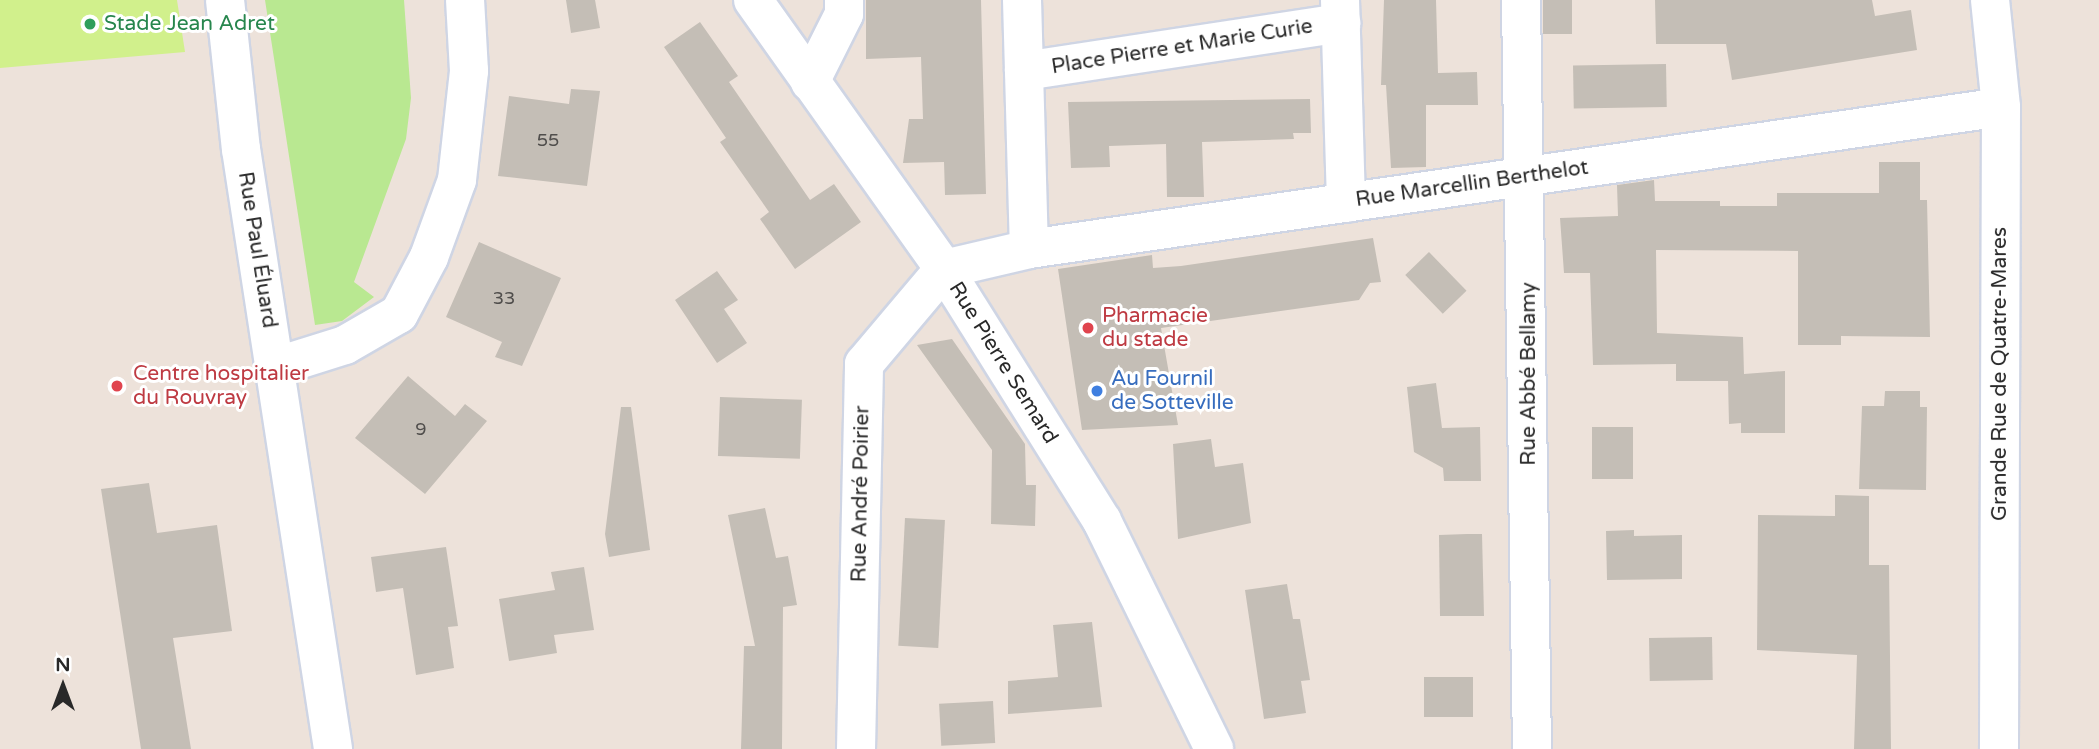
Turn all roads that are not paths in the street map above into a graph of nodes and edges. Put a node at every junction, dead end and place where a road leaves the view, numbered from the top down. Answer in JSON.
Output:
{"nodes":[{"id":1,"x":225,"y":0,"type":"edge"},
{"id":2,"x":465,"y":0,"type":"edge"},
{"id":3,"x":753,"y":0,"type":"edge"},
{"id":4,"x":844,"y":0,"type":"edge"},
{"id":5,"x":1022,"y":0,"type":"edge"},
{"id":6,"x":1521,"y":0,"type":"edge"},
{"id":7,"x":1990,"y":0,"type":"edge"},
{"id":8,"x":1340,"y":12,"type":"edge"},
{"id":9,"x":1024,"y":71,"type":"junction"},
{"id":10,"x":810,"y":82,"type":"junction"},
{"id":11,"x":2001,"y":107,"type":"junction"},
{"id":12,"x":1528,"y":176,"type":"junction"},
{"id":13,"x":1346,"y":203,"type":"junction"},
{"id":14,"x":1029,"y":249,"type":"junction"},
{"id":15,"x":944,"y":269,"type":"junction"},
{"id":16,"x":275,"y":368,"type":"junction"},
{"id":17,"x":333,"y":749,"type":"edge"},
{"id":18,"x":856,"y":749,"type":"edge"},
{"id":19,"x":1214,"y":749,"type":"edge"},
{"id":20,"x":1532,"y":749,"type":"edge"},
{"id":21,"x":1999,"y":749,"type":"edge"}],
"edges":[{"from":1,"to":16,"type":"street","name":"Rue Paul Éluard"},
{"from":2,"to":16,"type":"street"},
{"from":3,"to":10,"type":"street","name":"Rue Pierre Semard"},
{"from":4,"to":10,"type":"street"},
{"from":5,"to":9,"type":"street","name":"Place Pierre et Marie Curie"},
{"from":6,"to":12,"type":"street","name":"Rue Abbé Bellamy"},
{"from":7,"to":11,"type":"street","name":"Grande Rue de Quatre-Mares"},
{"from":8,"to":9,"type":"street","name":"Place Pierre et Marie Curie"},
{"from":8,"to":13,"type":"street","name":"Place Pierre et Marie Curie"},
{"from":9,"to":14,"type":"street","name":"Place Pierre et Marie Curie"},
{"from":10,"to":15,"type":"street","name":"Rue Pierre Semard"},
{"from":11,"to":12,"type":"street","name":"Rue Marcellin Berthelot"},
{"from":11,"to":21,"type":"street","name":"Grande Rue de Quatre-Mares"},
{"from":12,"to":13,"type":"street","name":"Rue Marcellin Berthelot"},
{"from":12,"to":20,"type":"street","name":"Rue Abbé Bellamy"},
{"from":13,"to":14,"type":"street","name":"Rue Marcellin Berthelot"},
{"from":14,"to":15,"type":"street","name":"Rue Marcellin Berthelot"},
{"from":15,"to":18,"type":"street","name":"Rue André Poirier"},
{"from":15,"to":19,"type":"street","name":"Rue Pierre Semard"},
{"from":16,"to":17,"type":"street","name":"Rue Paul Éluard"}]}
